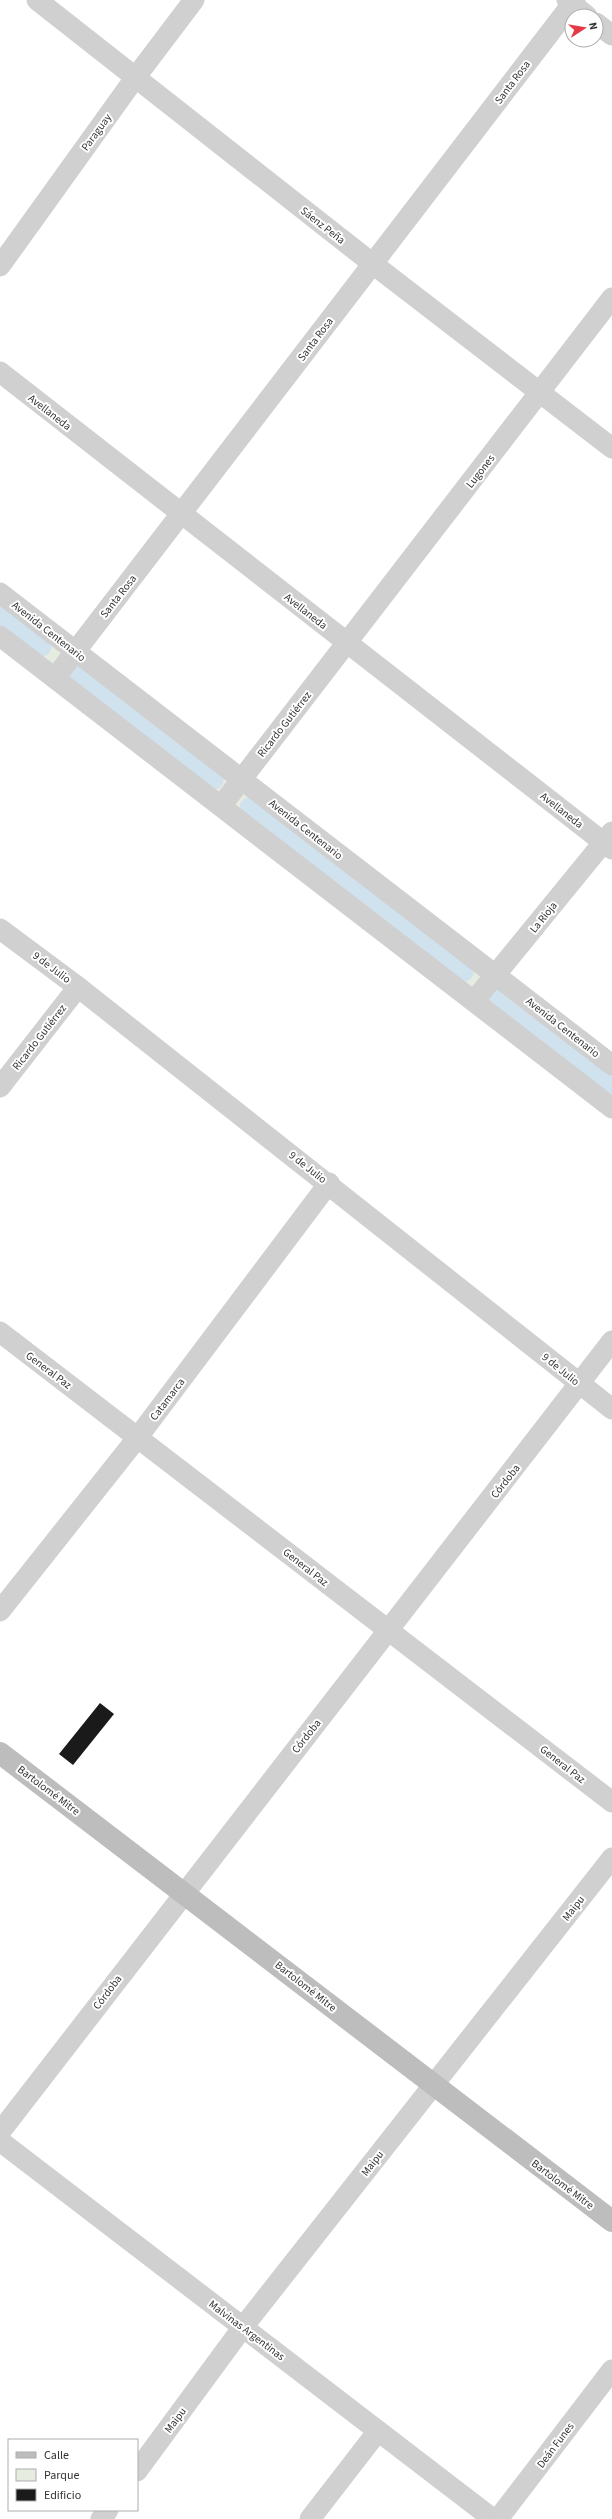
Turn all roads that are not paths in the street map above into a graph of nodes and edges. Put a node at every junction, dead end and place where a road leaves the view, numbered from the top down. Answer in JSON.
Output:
{"nodes":[{"id":1,"x":37,"y":0,"type":"edge"},
{"id":2,"x":194,"y":0,"type":"edge"},
{"id":3,"x":575,"y":5,"type":"edge"},
{"id":4,"x":135,"y":78,"type":"junction"},
{"id":5,"x":373,"y":264,"type":"junction"},
{"id":6,"x":0,"y":266,"type":"edge"},
{"id":7,"x":612,"y":298,"type":"edge"},
{"id":8,"x":0,"y":372,"type":"edge"},
{"id":9,"x":540,"y":392,"type":"junction"},
{"id":10,"x":612,"y":448,"type":"edge"},
{"id":11,"x":181,"y":515,"type":"junction"},
{"id":12,"x":0,"y":593,"type":"edge"},
{"id":13,"x":0,"y":636,"type":"edge"},
{"id":14,"x":347,"y":643,"type":"junction"},
{"id":15,"x":75,"y":651,"type":"junction"},
{"id":16,"x":55,"y":678,"type":"junction"},
{"id":17,"x":241,"y":779,"type":"junction"},
{"id":18,"x":221,"y":806,"type":"junction"},
{"id":19,"x":609,"y":841,"type":"edge"},
{"id":20,"x":0,"y":929,"type":"edge"},
{"id":21,"x":496,"y":975,"type":"junction"},
{"id":22,"x":78,"y":987,"type":"junction"},
{"id":23,"x":474,"y":1001,"type":"junction"},
{"id":24,"x":612,"y":1065,"type":"edge"},
{"id":25,"x":0,"y":1087,"type":"edge"},
{"id":26,"x":612,"y":1108,"type":"edge"},
{"id":27,"x":329,"y":1183,"type":"junction"},
{"id":28,"x":0,"y":1332,"type":"edge"},
{"id":29,"x":612,"y":1341,"type":"edge"},
{"id":30,"x":579,"y":1384,"type":"junction"},
{"id":31,"x":612,"y":1408,"type":"edge"},
{"id":32,"x":138,"y":1437,"type":"junction"},
{"id":33,"x":0,"y":1611,"type":"edge"},
{"id":34,"x":389,"y":1631,"type":"junction"},
{"id":35,"x":0,"y":1753,"type":"edge"},
{"id":36,"x":612,"y":1802,"type":"edge"},
{"id":37,"x":612,"y":1858,"type":"edge"},
{"id":38,"x":183,"y":1891,"type":"junction"},
{"id":39,"x":433,"y":2085,"type":"junction"},
{"id":40,"x":0,"y":2132,"type":"edge"},
{"id":41,"x":0,"y":2141,"type":"edge"},
{"id":42,"x":612,"y":2221,"type":"edge"},
{"id":43,"x":243,"y":2328,"type":"junction"},
{"id":44,"x":612,"y":2370,"type":"edge"},
{"id":45,"x":378,"y":2431,"type":"junction"},
{"id":46,"x":138,"y":2470,"type":"edge"},
{"id":47,"x":107,"y":2511,"type":"edge"},
{"id":48,"x":101,"y":2519,"type":"edge"},
{"id":49,"x":310,"y":2519,"type":"edge"},
{"id":50,"x":493,"y":2519,"type":"edge"},
{"id":51,"x":498,"y":2519,"type":"edge"}],
"edges":[{"from":1,"to":4,"type":"street","name":"Sáenz Peña"},
{"from":2,"to":4,"type":"street","name":"Paraguay"},
{"from":3,"to":5,"type":"street","name":"Santa Rosa"},
{"from":4,"to":5,"type":"street","name":"Sáenz Peña"},
{"from":4,"to":6,"type":"street","name":"Paraguay"},
{"from":5,"to":9,"type":"street","name":"Sáenz Peña"},
{"from":5,"to":11,"type":"street","name":"Santa Rosa"},
{"from":7,"to":9,"type":"street","name":"Lugones"},
{"from":8,"to":11,"type":"street","name":"Avellaneda"},
{"from":9,"to":10,"type":"street","name":"Sáenz Peña"},
{"from":9,"to":14,"type":"street","name":"Lugones"},
{"from":11,"to":14,"type":"street","name":"Avellaneda"},
{"from":11,"to":15,"type":"street","name":"Santa Rosa"},
{"from":12,"to":15,"type":"street","name":"Avenida Centenario"},
{"from":13,"to":16,"type":"street"},
{"from":14,"to":17,"type":"street","name":"Ricardo Gutiérrez"},
{"from":14,"to":19,"type":"street","name":"Avellaneda"},
{"from":15,"to":16,"type":"street","name":"Santa Rosa"},
{"from":15,"to":17,"type":"street","name":"Avenida Centenario"},
{"from":16,"to":18,"type":"street"},
{"from":17,"to":18,"type":"street","name":"Ricardo Gutiérrez"},
{"from":17,"to":21,"type":"street","name":"Avenida Centenario"},
{"from":18,"to":23,"type":"street"},
{"from":19,"to":21,"type":"street","name":"La Rioja"},
{"from":20,"to":22,"type":"street","name":"9 de Julio"},
{"from":21,"to":23,"type":"street","name":"La Rioja"},
{"from":21,"to":24,"type":"street","name":"Avenida Centenario"},
{"from":22,"to":25,"type":"street","name":"Ricardo Gutiérrez"},
{"from":22,"to":27,"type":"street","name":"9 de Julio"},
{"from":23,"to":26,"type":"street"},
{"from":27,"to":30,"type":"street","name":"9 de Julio"},
{"from":27,"to":32,"type":"street","name":"Catamarca"},
{"from":28,"to":32,"type":"street","name":"General Paz"},
{"from":29,"to":30,"type":"street","name":"Córdoba"},
{"from":30,"to":31,"type":"street","name":"9 de Julio"},
{"from":30,"to":34,"type":"street","name":"Córdoba"},
{"from":32,"to":33,"type":"street","name":"Catamarca"},
{"from":32,"to":34,"type":"street","name":"General Paz"},
{"from":34,"to":36,"type":"street","name":"General Paz"},
{"from":34,"to":38,"type":"street","name":"Córdoba"},
{"from":35,"to":38,"type":"main road","name":"Bartolomé Mitre"},
{"from":37,"to":39,"type":"street","name":"Maipu"},
{"from":38,"to":39,"type":"main road","name":"Bartolomé Mitre"},
{"from":38,"to":40,"type":"street","name":"Córdoba"},
{"from":39,"to":42,"type":"main road","name":"Bartolomé Mitre"},
{"from":39,"to":43,"type":"street","name":"Maipu"},
{"from":41,"to":43,"type":"street","name":"Malvinas Argentinas"},
{"from":43,"to":45,"type":"street","name":"Malvinas Argentinas"},
{"from":43,"to":46,"type":"street","name":"Maipu"},
{"from":44,"to":51,"type":"street","name":"Deán Funes"},
{"from":45,"to":49,"type":"street"},
{"from":45,"to":50,"type":"street","name":"Malvinas Argentinas"},
{"from":47,"to":48,"type":"street"}]}
